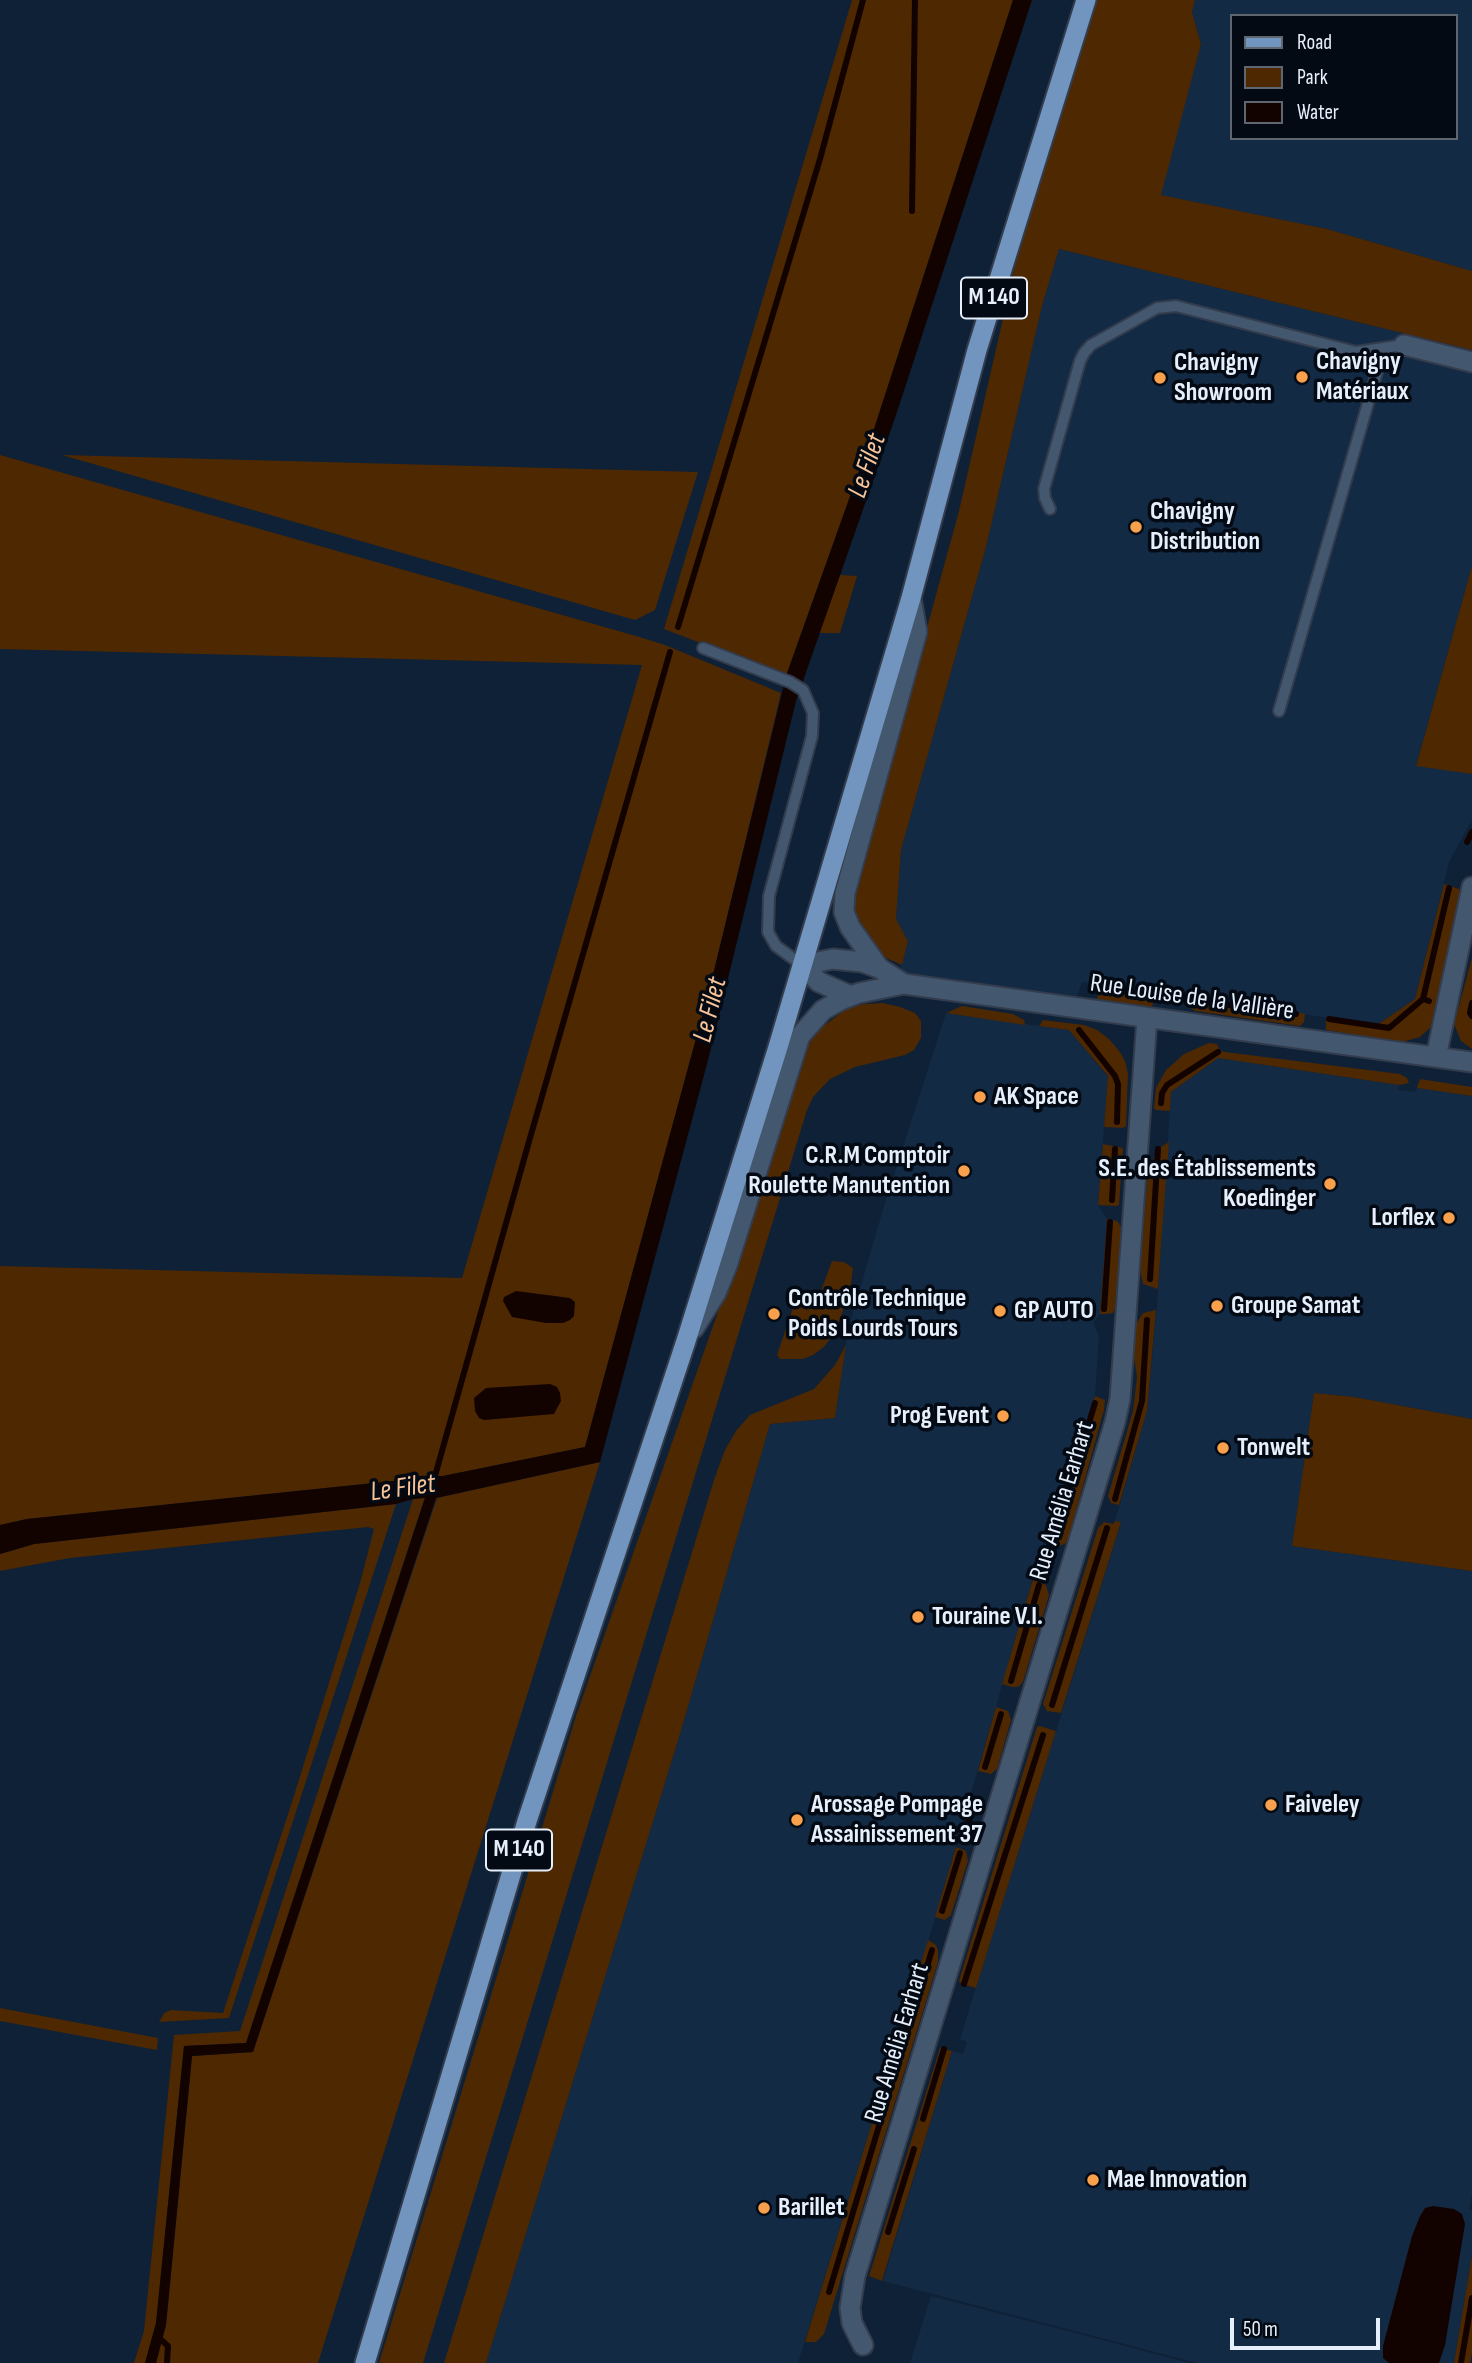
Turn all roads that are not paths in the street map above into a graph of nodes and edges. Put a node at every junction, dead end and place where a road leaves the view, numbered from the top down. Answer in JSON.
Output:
{"nodes":[{"id":1,"x":1086,"y":0,"type":"edge"},
{"id":2,"x":1405,"y":345,"type":"joint"},
{"id":3,"x":1384,"y":348,"type":"junction"},
{"id":4,"x":1472,"y":362,"type":"edge"},
{"id":5,"x":1050,"y":509,"type":"dead end"},
{"id":6,"x":911,"y":598,"type":"junction"},
{"id":7,"x":703,"y":648,"type":"dead end"},
{"id":8,"x":1279,"y":711,"type":"dead end"},
{"id":9,"x":1472,"y":887,"type":"edge"},
{"id":10,"x":802,"y":965,"type":"junction"},
{"id":11,"x":879,"y":968,"type":"junction"},
{"id":12,"x":904,"y":984,"type":"junction"},
{"id":13,"x":850,"y":996,"type":"junction"},
{"id":14,"x":1147,"y":1018,"type":"junction"},
{"id":15,"x":1436,"y":1057,"type":"junction"},
{"id":16,"x":1472,"y":1062,"type":"edge"},
{"id":17,"x":686,"y":1340,"type":"junction"},
{"id":18,"x":863,"y":2345,"type":"dead end"},
{"id":19,"x":365,"y":2363,"type":"edge"}],
"edges":[{"from":1,"to":6,"type":"main road","number":"M 140"},
{"from":2,"to":3,"type":"lane"},
{"from":2,"to":4,"type":"street"},
{"from":3,"to":5,"type":"lane"},
{"from":3,"to":8,"type":"lane"},
{"from":6,"to":10,"type":"main road","number":"M 140"},
{"from":6,"to":11,"type":"street","name":"Rue Louise de la Vallière"},
{"from":7,"to":10,"type":"lane"},
{"from":9,"to":15,"type":"street"},
{"from":10,"to":11,"type":"street","name":"Rue Louise de la Vallière"},
{"from":10,"to":13,"type":"street"},
{"from":10,"to":17,"type":"main road","number":"M 140"},
{"from":11,"to":12,"type":"street","name":"Rue Louise de la Vallière"},
{"from":12,"to":13,"type":"street","name":"Rue Louise de la Vallière"},
{"from":12,"to":14,"type":"street","name":"Rue Louise de la Vallière"},
{"from":13,"to":17,"type":"street","name":"Rue Louise de la Vallière"},
{"from":14,"to":15,"type":"street","name":"Rue Louise de la Vallière"},
{"from":14,"to":18,"type":"street","name":"Rue Amélia Earhart"},
{"from":15,"to":16,"type":"street","name":"Rue Louise de la Vallière"},
{"from":17,"to":19,"type":"main road","number":"M 140"}]}
